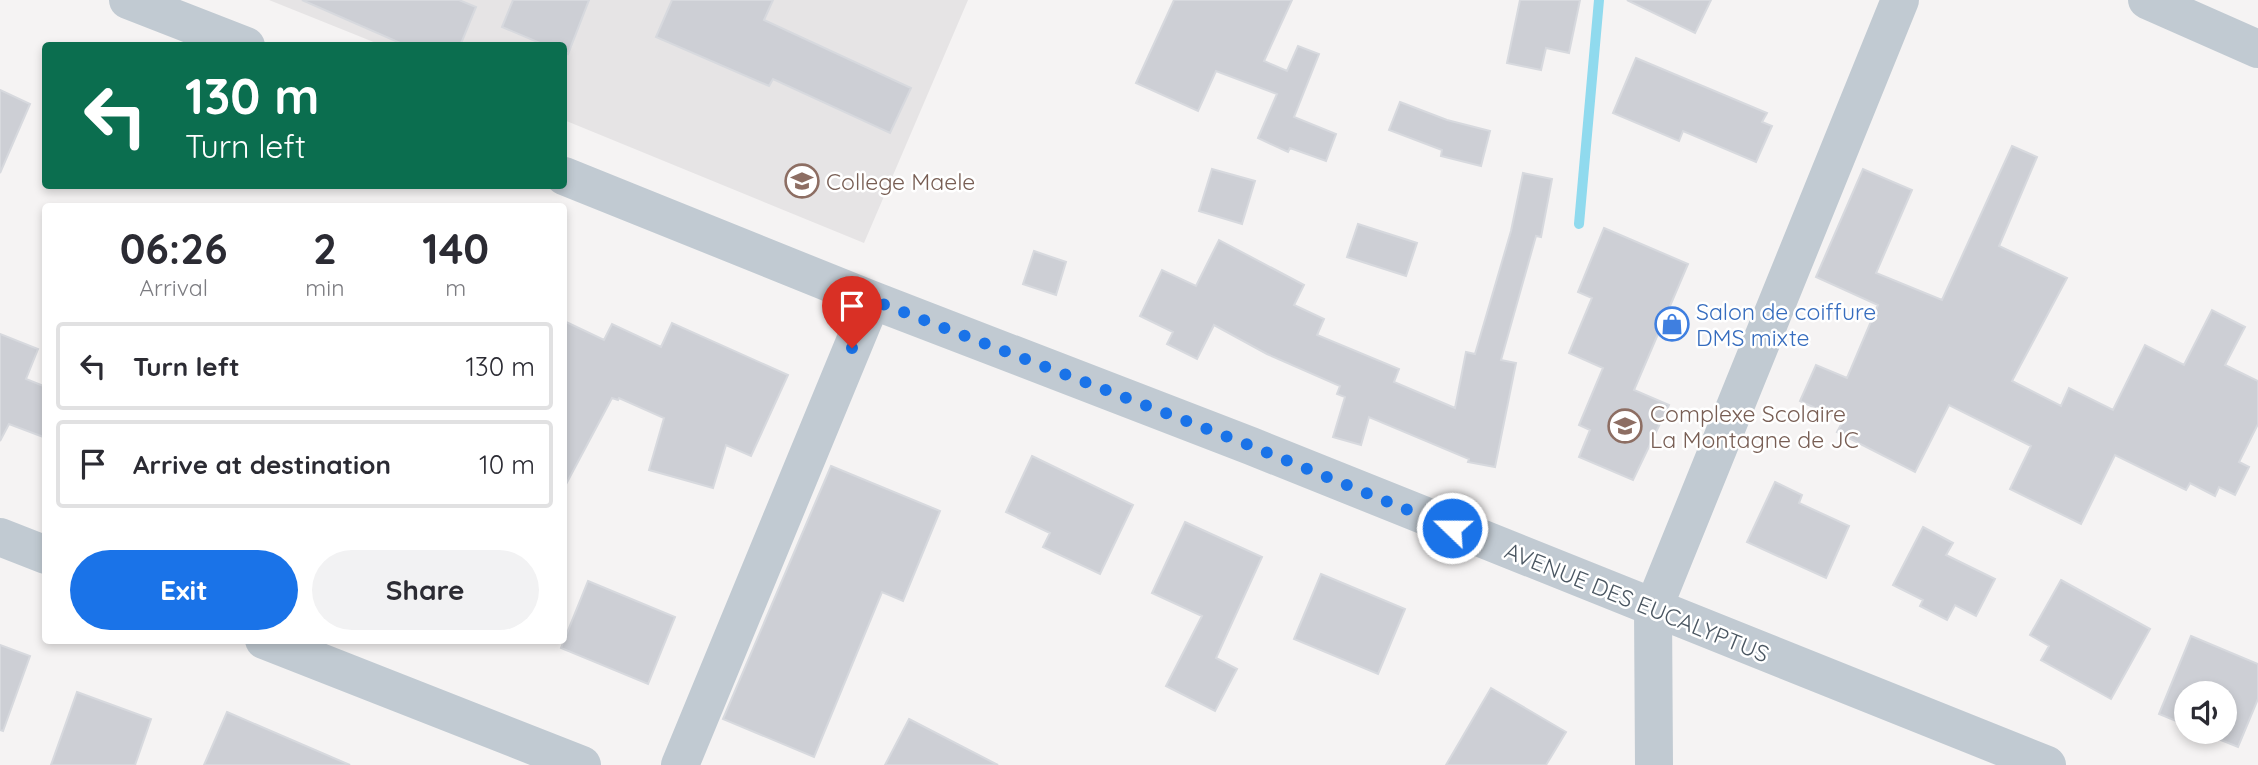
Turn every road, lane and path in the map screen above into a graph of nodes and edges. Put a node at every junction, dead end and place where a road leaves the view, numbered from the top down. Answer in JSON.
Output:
{"nodes":[{"id":1,"x":128,"y":0,"type":"edge"},
{"id":2,"x":1900,"y":0,"type":"edge"},
{"id":3,"x":2147,"y":0,"type":"edge"},
{"id":4,"x":236,"y":42,"type":"edge"},
{"id":5,"x":2258,"y":50,"type":"edge"},
{"id":6,"x":567,"y":177,"type":"edge"},
{"id":7,"x":872,"y":300,"type":"junction"},
{"id":8,"x":0,"y":537,"type":"edge"},
{"id":9,"x":42,"y":553,"type":"edge"},
{"id":10,"x":1653,"y":609,"type":"junction"},
{"id":11,"x":274,"y":644,"type":"edge"},
{"id":12,"x":582,"y":765,"type":"edge"},
{"id":13,"x":680,"y":765,"type":"edge"},
{"id":14,"x":1654,"y":765,"type":"edge"},
{"id":15,"x":2047,"y":765,"type":"edge"}],
"edges":[{"from":1,"to":4,"type":"street"},
{"from":2,"to":10,"type":"street"},
{"from":3,"to":5,"type":"street"},
{"from":6,"to":7,"type":"street","name":"AVENUE DES EUCALYPTUS"},
{"from":7,"to":10,"type":"street","name":"AVENUE DES EUCALYPTUS"},
{"from":7,"to":13,"type":"street"},
{"from":8,"to":9,"type":"street"},
{"from":10,"to":14,"type":"street"},
{"from":10,"to":15,"type":"street","name":"AVENUE DES EUCALYPTUS"},
{"from":11,"to":12,"type":"street"}]}
